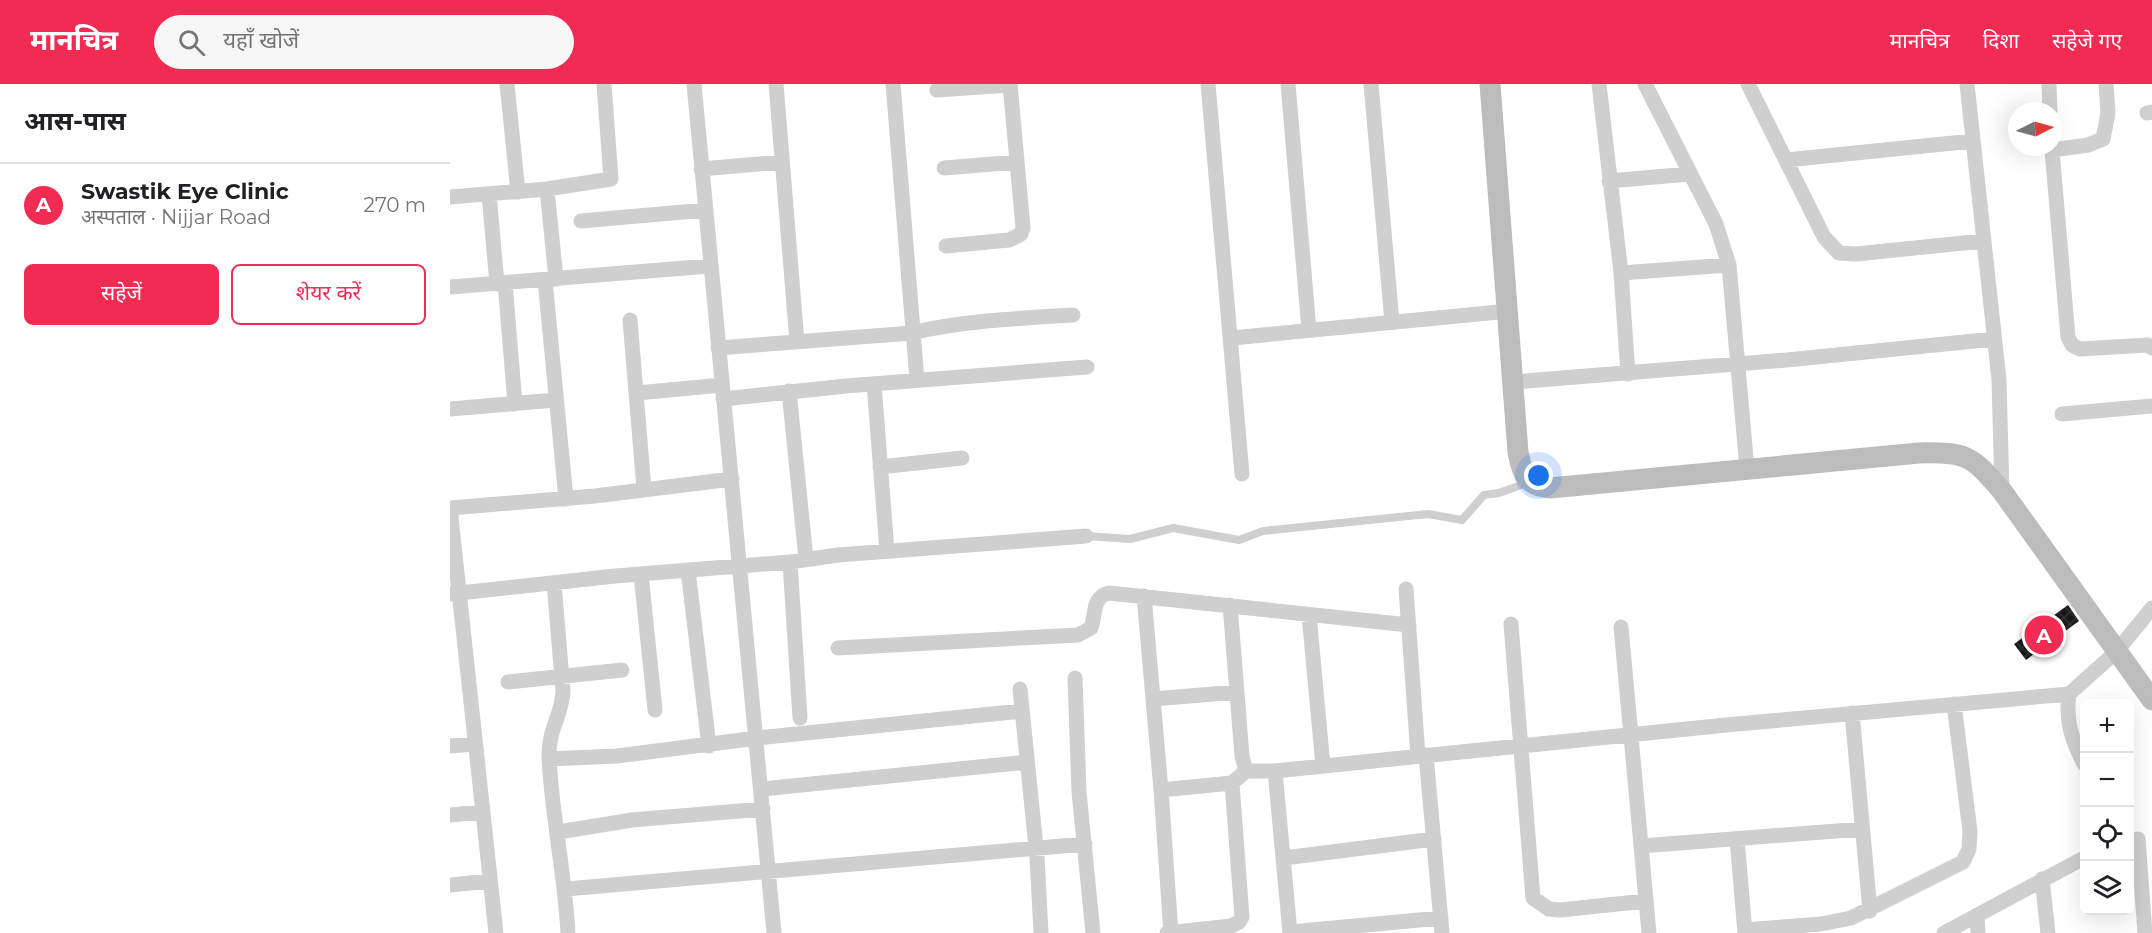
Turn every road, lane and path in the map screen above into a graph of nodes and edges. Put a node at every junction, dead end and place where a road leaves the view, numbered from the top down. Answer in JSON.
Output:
{"nodes":[{"id":1,"x":507,"y":84,"type":"edge"},
{"id":2,"x":604,"y":84,"type":"edge"},
{"id":3,"x":694,"y":84,"type":"edge"},
{"id":4,"x":776,"y":84,"type":"edge"},
{"id":5,"x":893,"y":84,"type":"edge"},
{"id":6,"x":1208,"y":84,"type":"edge"},
{"id":7,"x":1288,"y":84,"type":"edge"},
{"id":8,"x":1371,"y":84,"type":"edge"},
{"id":9,"x":1490,"y":84,"type":"edge"},
{"id":10,"x":1599,"y":84,"type":"edge"},
{"id":11,"x":1645,"y":84,"type":"edge"},
{"id":12,"x":1748,"y":84,"type":"edge"},
{"id":13,"x":1967,"y":84,"type":"edge"},
{"id":14,"x":2049,"y":84,"type":"edge"},
{"id":15,"x":2106,"y":84,"type":"edge"},
{"id":16,"x":1010,"y":85,"type":"edge"},
{"id":17,"x":937,"y":90,"type":"dead end"},
{"id":18,"x":2050,"y":102,"type":"edge"},
{"id":19,"x":1973,"y":141,"type":"junction"},
{"id":20,"x":2062,"y":147,"type":"edge"},
{"id":21,"x":2053,"y":156,"type":"edge"},
{"id":22,"x":1786,"y":160,"type":"junction"},
{"id":23,"x":782,"y":162,"type":"junction"},
{"id":24,"x":1017,"y":162,"type":"junction"},
{"id":25,"x":944,"y":168,"type":"dead end"},
{"id":26,"x":701,"y":170,"type":"junction"},
{"id":27,"x":1689,"y":174,"type":"junction"},
{"id":28,"x":1609,"y":181,"type":"junction"},
{"id":29,"x":547,"y":189,"type":"junction"},
{"id":30,"x":518,"y":192,"type":"junction"},
{"id":31,"x":489,"y":194,"type":"junction"},
{"id":32,"x":450,"y":197,"type":"edge"},
{"id":33,"x":706,"y":210,"type":"junction"},
{"id":34,"x":581,"y":221,"type":"dead end"},
{"id":35,"x":1983,"y":241,"type":"junction"},
{"id":36,"x":946,"y":246,"type":"dead end"},
{"id":37,"x":1729,"y":265,"type":"junction"},
{"id":38,"x":710,"y":266,"type":"junction"},
{"id":39,"x":1621,"y":273,"type":"junction"},
{"id":40,"x":550,"y":279,"type":"junction"},
{"id":41,"x":501,"y":283,"type":"junction"},
{"id":42,"x":450,"y":287,"type":"edge"},
{"id":43,"x":1509,"y":311,"type":"junction"},
{"id":44,"x":1073,"y":315,"type":"dead end"},
{"id":45,"x":630,"y":320,"type":"dead end"},
{"id":46,"x":1392,"y":322,"type":"junction"},
{"id":47,"x":1309,"y":330,"type":"junction"},
{"id":48,"x":912,"y":333,"type":"junction"},
{"id":49,"x":1232,"y":338,"type":"junction"},
{"id":50,"x":1994,"y":339,"type":"junction"},
{"id":51,"x":797,"y":342,"type":"junction"},
{"id":52,"x":718,"y":348,"type":"junction"},
{"id":53,"x":2152,"y":348,"type":"edge"},
{"id":54,"x":1738,"y":363,"type":"junction"},
{"id":55,"x":1087,"y":368,"type":"dead end"},
{"id":56,"x":1628,"y":374,"type":"junction"},
{"id":57,"x":917,"y":380,"type":"junction"},
{"id":58,"x":1513,"y":382,"type":"junction"},
{"id":59,"x":874,"y":384,"type":"junction"},
{"id":60,"x":789,"y":391,"type":"junction"},
{"id":61,"x":723,"y":392,"type":"junction"},
{"id":62,"x":637,"y":393,"type":"junction"},
{"id":63,"x":555,"y":400,"type":"junction"},
{"id":64,"x":514,"y":404,"type":"junction"},
{"id":65,"x":2152,"y":406,"type":"edge"},
{"id":66,"x":450,"y":409,"type":"edge"},
{"id":67,"x":2062,"y":414,"type":"dead end"},
{"id":68,"x":962,"y":458,"type":"dead end"},
{"id":69,"x":880,"y":467,"type":"junction"},
{"id":70,"x":1747,"y":469,"type":"junction"},
{"id":71,"x":1242,"y":474,"type":"dead end"},
{"id":72,"x":732,"y":479,"type":"junction"},
{"id":73,"x":1529,"y":483,"type":"junction"},
{"id":74,"x":644,"y":489,"type":"junction"},
{"id":75,"x":2002,"y":491,"type":"junction"},
{"id":76,"x":566,"y":499,"type":"junction"},
{"id":77,"x":450,"y":508,"type":"edge"},
{"id":78,"x":1086,"y":536,"type":"joint"},
{"id":79,"x":887,"y":551,"type":"junction"},
{"id":80,"x":806,"y":559,"type":"junction"},
{"id":81,"x":790,"y":562,"type":"junction"},
{"id":82,"x":739,"y":567,"type":"junction"},
{"id":83,"x":688,"y":570,"type":"junction"},
{"id":84,"x":641,"y":574,"type":"junction"},
{"id":85,"x":554,"y":583,"type":"junction"},
{"id":86,"x":1406,"y":589,"type":"dead end"},
{"id":87,"x":455,"y":594,"type":"edge"},
{"id":88,"x":1144,"y":596,"type":"junction"},
{"id":89,"x":1230,"y":605,"type":"junction"},
{"id":90,"x":2152,"y":608,"type":"edge"},
{"id":91,"x":1309,"y":615,"type":"junction"},
{"id":92,"x":1511,"y":624,"type":"dead end"},
{"id":93,"x":1409,"y":625,"type":"junction"},
{"id":94,"x":1621,"y":627,"type":"dead end"},
{"id":95,"x":838,"y":648,"type":"dead end"},
{"id":96,"x":2116,"y":652,"type":"junction"},
{"id":97,"x":457,"y":662,"type":"edge"},
{"id":98,"x":622,"y":670,"type":"dead end"},
{"id":99,"x":563,"y":676,"type":"junction"},
{"id":100,"x":1075,"y":678,"type":"dead end"},
{"id":101,"x":508,"y":682,"type":"dead end"},
{"id":102,"x":1020,"y":689,"type":"dead end"},
{"id":103,"x":1237,"y":692,"type":"junction"},
{"id":104,"x":2069,"y":694,"type":"junction"},
{"id":105,"x":1153,"y":699,"type":"junction"},
{"id":106,"x":2152,"y":700,"type":"edge"},
{"id":107,"x":1954,"y":704,"type":"junction"},
{"id":108,"x":655,"y":710,"type":"dead end"},
{"id":109,"x":1022,"y":711,"type":"junction"},
{"id":110,"x":1852,"y":714,"type":"junction"},
{"id":111,"x":800,"y":718,"type":"dead end"},
{"id":112,"x":1632,"y":735,"type":"junction"},
{"id":113,"x":757,"y":738,"type":"junction"},
{"id":114,"x":474,"y":744,"type":"junction"},
{"id":115,"x":450,"y":746,"type":"edge"},
{"id":116,"x":709,"y":746,"type":"junction"},
{"id":117,"x":1520,"y":746,"type":"junction"},
{"id":118,"x":2080,"y":754,"type":"edge"},
{"id":119,"x":1422,"y":756,"type":"junction"},
{"id":120,"x":549,"y":759,"type":"junction"},
{"id":121,"x":1027,"y":762,"type":"junction"},
{"id":122,"x":1323,"y":766,"type":"junction"},
{"id":123,"x":1246,"y":771,"type":"junction"},
{"id":124,"x":1275,"y":771,"type":"junction"},
{"id":125,"x":1232,"y":783,"type":"junction"},
{"id":126,"x":762,"y":789,"type":"junction"},
{"id":127,"x":1161,"y":790,"type":"junction"},
{"id":128,"x":763,"y":808,"type":"junction"},
{"id":129,"x":481,"y":812,"type":"junction"},
{"id":130,"x":450,"y":815,"type":"edge"},
{"id":131,"x":1862,"y":829,"type":"junction"},
{"id":132,"x":558,"y":832,"type":"junction"},
{"id":133,"x":2140,"y":838,"type":"edge"},
{"id":134,"x":1434,"y":839,"type":"junction"},
{"id":135,"x":1737,"y":839,"type":"junction"},
{"id":136,"x":1085,"y":844,"type":"junction"},
{"id":137,"x":1641,"y":846,"type":"junction"},
{"id":138,"x":1036,"y":848,"type":"junction"},
{"id":139,"x":1284,"y":858,"type":"junction"},
{"id":140,"x":2080,"y":860,"type":"edge"},
{"id":141,"x":769,"y":872,"type":"junction"},
{"id":142,"x":2042,"y":879,"type":"junction"},
{"id":143,"x":490,"y":881,"type":"junction"},
{"id":144,"x":450,"y":885,"type":"edge"},
{"id":145,"x":566,"y":889,"type":"junction"},
{"id":146,"x":1646,"y":901,"type":"junction"},
{"id":147,"x":1870,"y":911,"type":"junction"},
{"id":148,"x":1977,"y":915,"type":"junction"},
{"id":149,"x":1442,"y":925,"type":"edge"},
{"id":150,"x":1745,"y":931,"type":"edge"},
{"id":151,"x":1290,"y":932,"type":"edge"},
{"id":152,"x":496,"y":933,"type":"edge"},
{"id":153,"x":568,"y":933,"type":"edge"},
{"id":154,"x":774,"y":933,"type":"edge"},
{"id":155,"x":1041,"y":933,"type":"edge"},
{"id":156,"x":1093,"y":933,"type":"edge"},
{"id":157,"x":1169,"y":933,"type":"edge"},
{"id":158,"x":1649,"y":933,"type":"edge"},
{"id":159,"x":1944,"y":933,"type":"edge"},
{"id":160,"x":1978,"y":933,"type":"edge"},
{"id":161,"x":2048,"y":933,"type":"edge"},
{"id":162,"x":2145,"y":933,"type":"edge"}],
"edges":[{"from":1,"to":30,"type":"street"},
{"from":2,"to":29,"type":"street"},
{"from":3,"to":26,"type":"street"},
{"from":4,"to":23,"type":"street"},
{"from":5,"to":48,"type":"street"},
{"from":6,"to":49,"type":"street"},
{"from":7,"to":47,"type":"street"},
{"from":8,"to":46,"type":"street"},
{"from":9,"to":43,"type":"street"},
{"from":10,"to":28,"type":"street"},
{"from":11,"to":27,"type":"street"},
{"from":12,"to":22,"type":"street"},
{"from":13,"to":19,"type":"street"},
{"from":14,"to":18,"type":"street"},
{"from":15,"to":20,"type":"street"},
{"from":16,"to":17,"type":"street"},
{"from":16,"to":24,"type":"street"},
{"from":19,"to":22,"type":"street"},
{"from":19,"to":35,"type":"street"},
{"from":21,"to":53,"type":"street"},
{"from":22,"to":35,"type":"street"},
{"from":23,"to":26,"type":"street"},
{"from":23,"to":51,"type":"street"},
{"from":24,"to":25,"type":"street"},
{"from":24,"to":36,"type":"street"},
{"from":26,"to":33,"type":"street"},
{"from":27,"to":28,"type":"street"},
{"from":27,"to":37,"type":"street"},
{"from":28,"to":39,"type":"street"},
{"from":29,"to":30,"type":"street"},
{"from":29,"to":40,"type":"street"},
{"from":30,"to":31,"type":"street"},
{"from":31,"to":32,"type":"street"},
{"from":31,"to":41,"type":"street"},
{"from":33,"to":34,"type":"street"},
{"from":33,"to":38,"type":"street"},
{"from":35,"to":50,"type":"street"},
{"from":37,"to":39,"type":"street"},
{"from":37,"to":54,"type":"street"},
{"from":38,"to":40,"type":"street"},
{"from":38,"to":52,"type":"street"},
{"from":39,"to":56,"type":"street"},
{"from":40,"to":41,"type":"street"},
{"from":40,"to":63,"type":"street"},
{"from":41,"to":42,"type":"street"},
{"from":41,"to":64,"type":"street"},
{"from":43,"to":46,"type":"street"},
{"from":43,"to":58,"type":"street"},
{"from":44,"to":48,"type":"street"},
{"from":45,"to":62,"type":"street"},
{"from":46,"to":47,"type":"street"},
{"from":47,"to":49,"type":"street"},
{"from":48,"to":51,"type":"street"},
{"from":48,"to":57,"type":"street"},
{"from":49,"to":71,"type":"street"},
{"from":50,"to":54,"type":"street"},
{"from":50,"to":75,"type":"street"},
{"from":51,"to":52,"type":"street"},
{"from":52,"to":61,"type":"street"},
{"from":54,"to":56,"type":"street"},
{"from":54,"to":70,"type":"street"},
{"from":55,"to":57,"type":"street"},
{"from":56,"to":58,"type":"street"},
{"from":57,"to":59,"type":"street"},
{"from":58,"to":73,"type":"street"},
{"from":59,"to":60,"type":"street"},
{"from":59,"to":69,"type":"street"},
{"from":60,"to":61,"type":"street"},
{"from":60,"to":80,"type":"street"},
{"from":61,"to":62,"type":"street"},
{"from":61,"to":72,"type":"street"},
{"from":62,"to":74,"type":"street"},
{"from":63,"to":64,"type":"street"},
{"from":63,"to":76,"type":"street"},
{"from":64,"to":66,"type":"street"},
{"from":65,"to":67,"type":"street"},
{"from":68,"to":69,"type":"street"},
{"from":69,"to":79,"type":"street"},
{"from":70,"to":73,"type":"street"},
{"from":70,"to":75,"type":"street"},
{"from":72,"to":74,"type":"street"},
{"from":72,"to":82,"type":"street"},
{"from":73,"to":78,"type":"lane"},
{"from":74,"to":76,"type":"street"},
{"from":75,"to":96,"type":"street"},
{"from":76,"to":77,"type":"street"},
{"from":77,"to":87,"type":"street"},
{"from":78,"to":79,"type":"street"},
{"from":79,"to":80,"type":"street"},
{"from":80,"to":81,"type":"street"},
{"from":81,"to":82,"type":"street"},
{"from":81,"to":111,"type":"street"},
{"from":82,"to":83,"type":"street"},
{"from":82,"to":113,"type":"street"},
{"from":83,"to":84,"type":"street"},
{"from":83,"to":116,"type":"street"},
{"from":84,"to":85,"type":"street"},
{"from":84,"to":108,"type":"street"},
{"from":85,"to":87,"type":"street"},
{"from":85,"to":99,"type":"street"},
{"from":86,"to":93,"type":"street"},
{"from":87,"to":97,"type":"street"},
{"from":88,"to":89,"type":"street"},
{"from":88,"to":95,"type":"street"},
{"from":88,"to":105,"type":"street"},
{"from":89,"to":91,"type":"street"},
{"from":89,"to":103,"type":"street"},
{"from":90,"to":96,"type":"street"},
{"from":91,"to":93,"type":"street"},
{"from":91,"to":122,"type":"street"},
{"from":92,"to":117,"type":"street"},
{"from":93,"to":119,"type":"street"},
{"from":94,"to":112,"type":"street"},
{"from":96,"to":104,"type":"street"},
{"from":96,"to":106,"type":"street"},
{"from":97,"to":114,"type":"street"},
{"from":98,"to":99,"type":"street"},
{"from":99,"to":101,"type":"street"},
{"from":99,"to":120,"type":"street"},
{"from":100,"to":136,"type":"street"},
{"from":102,"to":109,"type":"street"},
{"from":103,"to":105,"type":"street"},
{"from":103,"to":123,"type":"street"},
{"from":104,"to":107,"type":"street"},
{"from":104,"to":118,"type":"street"},
{"from":105,"to":127,"type":"street"},
{"from":107,"to":110,"type":"street"},
{"from":107,"to":147,"type":"street"},
{"from":109,"to":113,"type":"street"},
{"from":109,"to":121,"type":"street"},
{"from":110,"to":112,"type":"street"},
{"from":110,"to":131,"type":"street"},
{"from":112,"to":117,"type":"street"},
{"from":112,"to":137,"type":"street"},
{"from":113,"to":116,"type":"street"},
{"from":113,"to":126,"type":"street"},
{"from":114,"to":115,"type":"street"},
{"from":114,"to":129,"type":"street"},
{"from":116,"to":120,"type":"street"},
{"from":117,"to":119,"type":"street"},
{"from":117,"to":146,"type":"street"},
{"from":119,"to":122,"type":"street"},
{"from":119,"to":134,"type":"street"},
{"from":120,"to":132,"type":"street"},
{"from":121,"to":126,"type":"street"},
{"from":121,"to":138,"type":"street"},
{"from":122,"to":124,"type":"street"},
{"from":123,"to":124,"type":"street"},
{"from":123,"to":125,"type":"street"},
{"from":124,"to":139,"type":"street"},
{"from":125,"to":127,"type":"street"},
{"from":125,"to":157,"type":"street"},
{"from":126,"to":128,"type":"street"},
{"from":127,"to":157,"type":"street"},
{"from":128,"to":132,"type":"street"},
{"from":128,"to":141,"type":"street"},
{"from":129,"to":130,"type":"street"},
{"from":129,"to":143,"type":"street"},
{"from":131,"to":135,"type":"street"},
{"from":131,"to":147,"type":"street"},
{"from":132,"to":145,"type":"street"},
{"from":133,"to":162,"type":"street"},
{"from":134,"to":139,"type":"street"},
{"from":134,"to":149,"type":"street"},
{"from":135,"to":137,"type":"street"},
{"from":135,"to":150,"type":"street"},
{"from":136,"to":138,"type":"street"},
{"from":136,"to":156,"type":"street"},
{"from":137,"to":146,"type":"street"},
{"from":138,"to":141,"type":"street"},
{"from":138,"to":155,"type":"street"},
{"from":139,"to":151,"type":"street"},
{"from":140,"to":142,"type":"street"},
{"from":141,"to":145,"type":"street"},
{"from":141,"to":154,"type":"street"},
{"from":142,"to":148,"type":"street"},
{"from":142,"to":161,"type":"street"},
{"from":143,"to":144,"type":"street"},
{"from":143,"to":152,"type":"street"},
{"from":145,"to":153,"type":"street"},
{"from":146,"to":158,"type":"street"},
{"from":147,"to":150,"type":"street"},
{"from":148,"to":159,"type":"street"},
{"from":148,"to":160,"type":"street"},
{"from":149,"to":151,"type":"street"}]}
